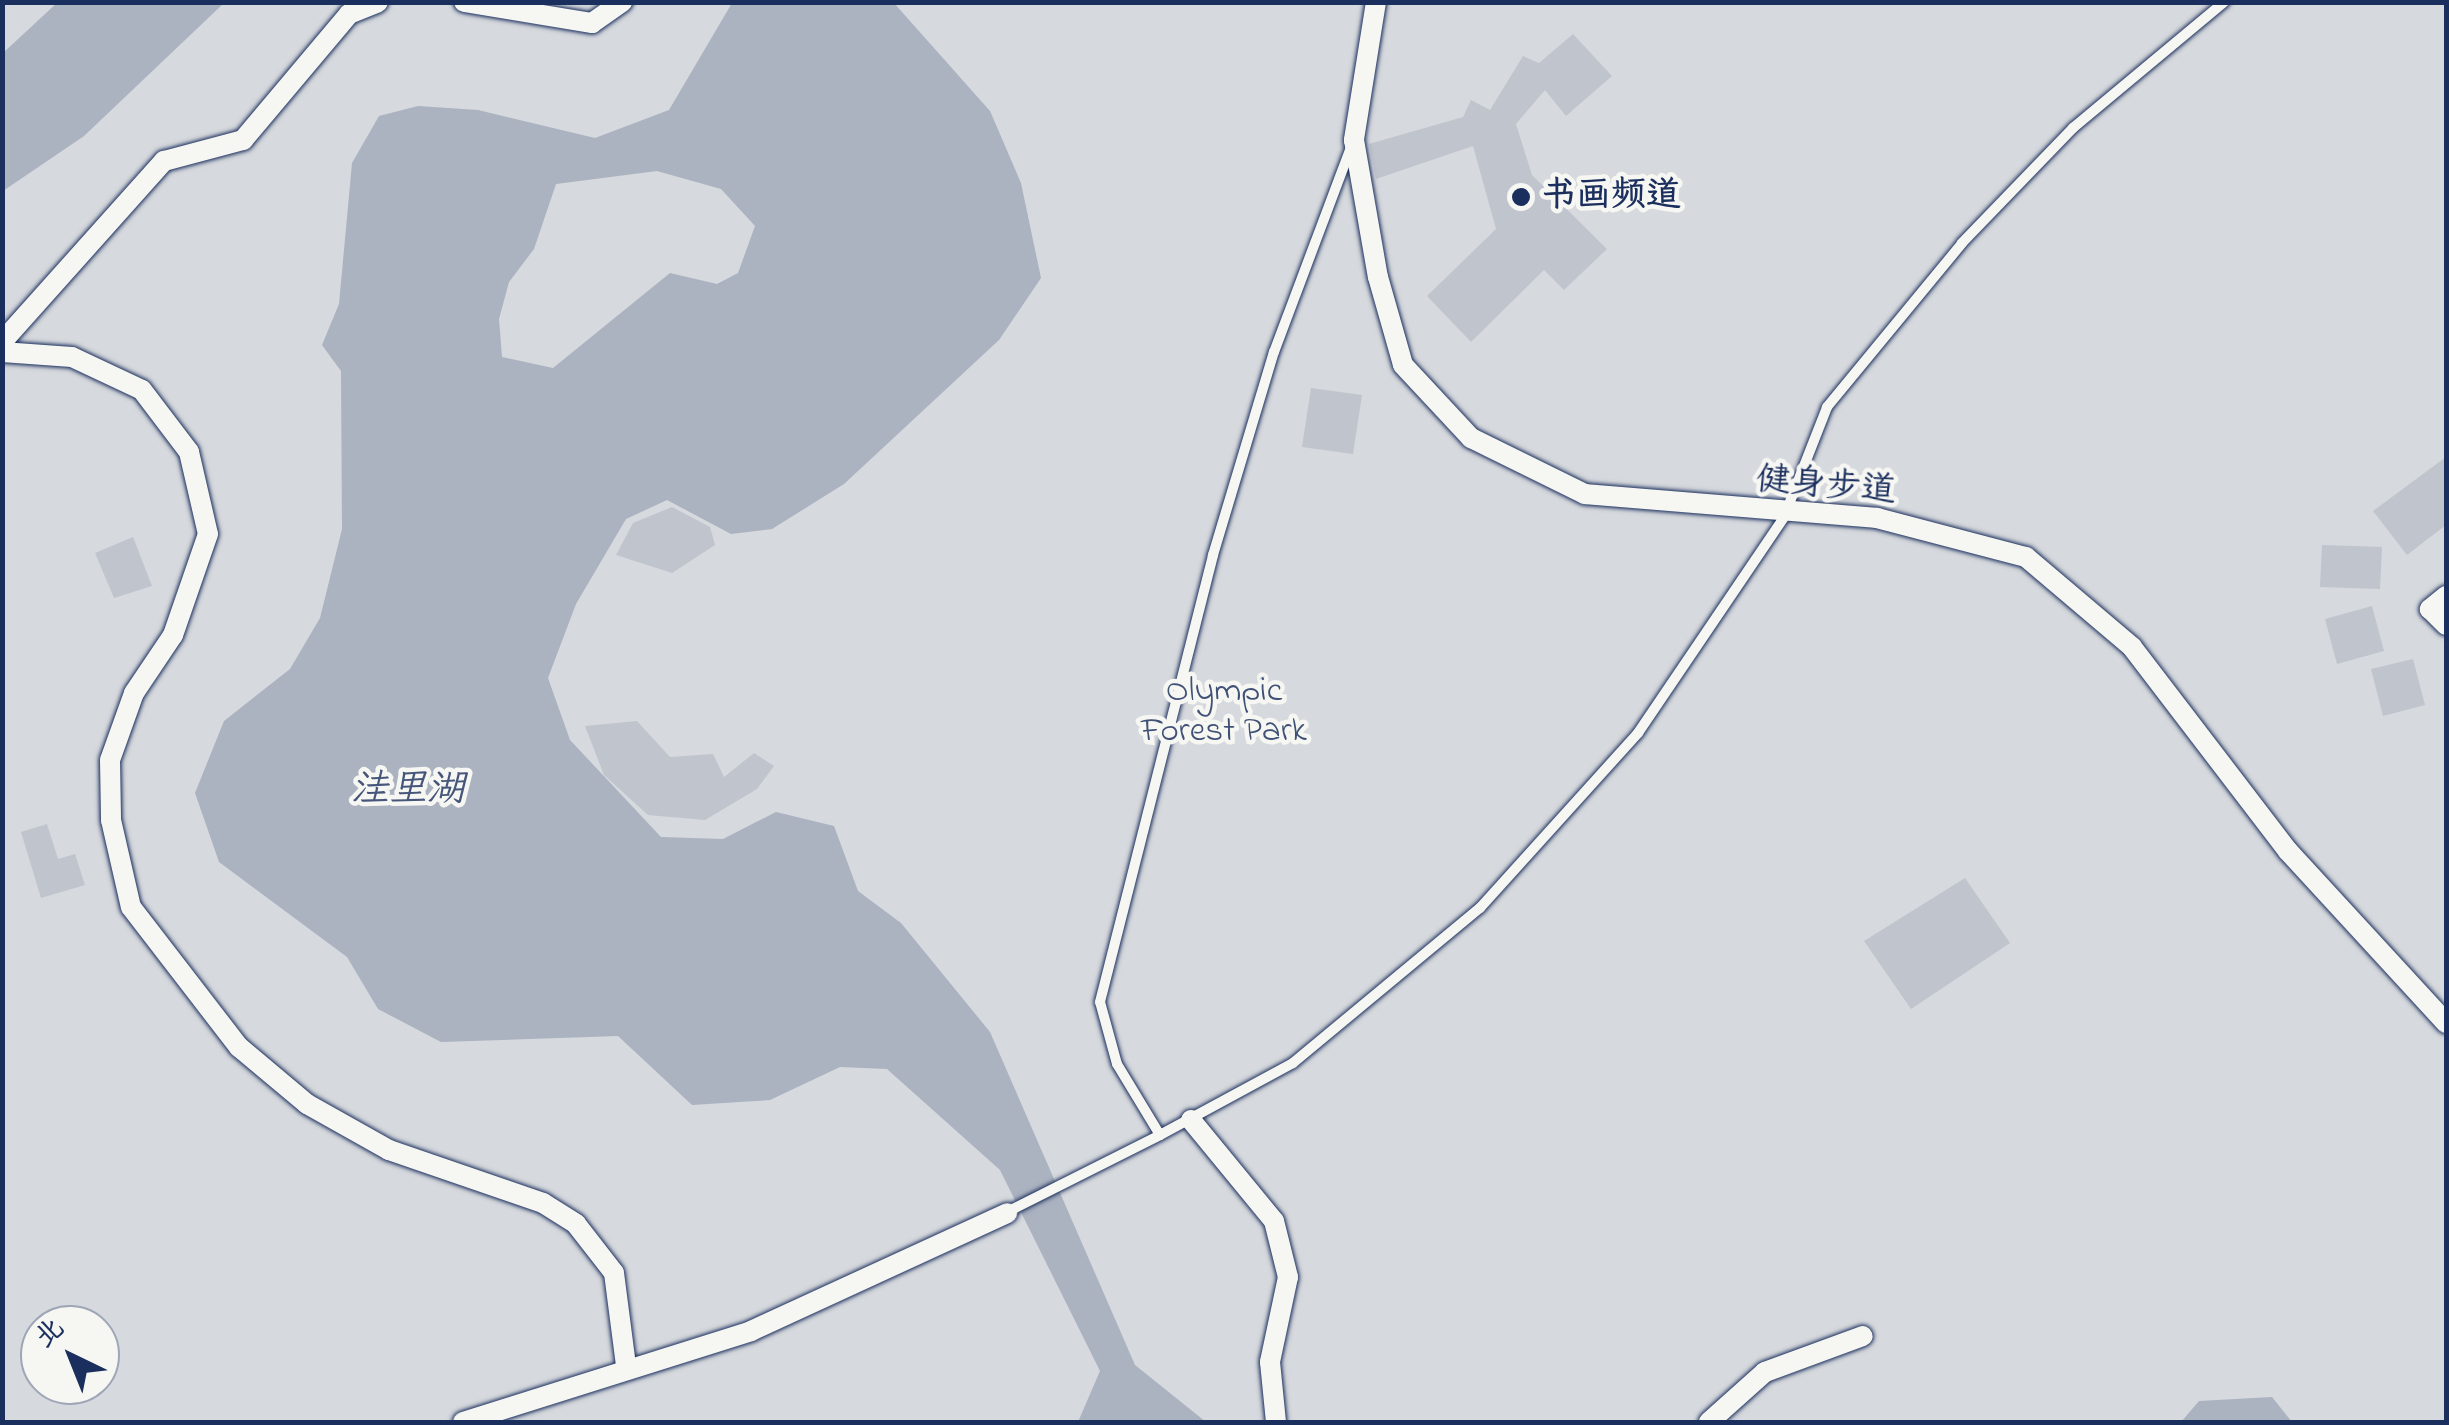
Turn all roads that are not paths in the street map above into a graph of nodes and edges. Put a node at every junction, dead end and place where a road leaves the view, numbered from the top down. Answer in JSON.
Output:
{"nodes":[{"id":1,"x":378,"y":2,"type":"edge"},
{"id":2,"x":464,"y":2,"type":"edge"},
{"id":3,"x":622,"y":2,"type":"edge"},
{"id":4,"x":1376,"y":2,"type":"edge"},
{"id":5,"x":2224,"y":2,"type":"edge"},
{"id":6,"x":1354,"y":140,"type":"junction"},
{"id":7,"x":2,"y":342,"type":"edge"},
{"id":8,"x":2,"y":352,"type":"edge"},
{"id":9,"x":1784,"y":517,"type":"junction"},
{"id":10,"x":2446,"y":596,"type":"edge"},
{"id":11,"x":2446,"y":625,"type":"edge"},
{"id":12,"x":2446,"y":1023,"type":"edge"},
{"id":13,"x":1190,"y":1120,"type":"junction"},
{"id":14,"x":1160,"y":1134,"type":"junction"},
{"id":15,"x":1006,"y":1213,"type":"joint"},
{"id":16,"x":1863,"y":1336,"type":"dead end"},
{"id":17,"x":626,"y":1365,"type":"junction"},
{"id":18,"x":463,"y":1422,"type":"edge"},
{"id":19,"x":1276,"y":1422,"type":"edge"},
{"id":20,"x":1708,"y":1422,"type":"edge"}],
"edges":[{"from":1,"to":7,"type":"street"},
{"from":2,"to":3,"type":"street"},
{"from":4,"to":6,"type":"street","name":"健身步道"},
{"from":5,"to":9,"type":"lane"},
{"from":6,"to":9,"type":"street","name":"健身步道"},
{"from":6,"to":14,"type":"lane"},
{"from":8,"to":17,"type":"street"},
{"from":9,"to":12,"type":"street","name":"健身步道"},
{"from":9,"to":13,"type":"lane"},
{"from":10,"to":11,"type":"street"},
{"from":13,"to":14,"type":"lane"},
{"from":13,"to":19,"type":"street"},
{"from":14,"to":15,"type":"lane"},
{"from":15,"to":17,"type":"street"},
{"from":16,"to":20,"type":"street"},
{"from":17,"to":18,"type":"street"}]}
